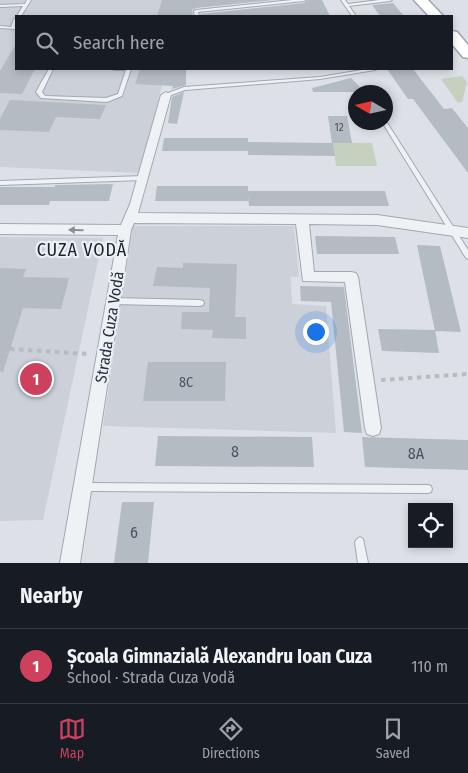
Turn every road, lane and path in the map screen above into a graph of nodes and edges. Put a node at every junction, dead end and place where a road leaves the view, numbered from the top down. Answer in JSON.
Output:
{"nodes":[{"id":1,"x":29,"y":0,"type":"edge"},
{"id":2,"x":304,"y":0,"type":"edge"},
{"id":3,"x":343,"y":0,"type":"edge"},
{"id":4,"x":390,"y":0,"type":"edge"},
{"id":5,"x":422,"y":0,"type":"edge"},
{"id":6,"x":26,"y":5,"type":"junction"},
{"id":7,"x":347,"y":5,"type":"junction"},
{"id":8,"x":0,"y":6,"type":"edge"},
{"id":9,"x":20,"y":15,"type":"edge"},
{"id":10,"x":197,"y":15,"type":"edge"},
{"id":11,"x":353,"y":15,"type":"edge"},
{"id":12,"x":435,"y":15,"type":"edge"},
{"id":13,"x":0,"y":27,"type":"edge"},
{"id":14,"x":14,"y":28,"type":"edge"},
{"id":15,"x":453,"y":36,"type":"edge"},
{"id":16,"x":468,"y":54,"type":"edge"},
{"id":17,"x":50,"y":70,"type":"edge"},
{"id":18,"x":129,"y":70,"type":"edge"},
{"id":19,"x":369,"y":70,"type":"edge"},
{"id":20,"x":166,"y":95,"type":"joint"},
{"id":21,"x":389,"y":130,"type":"edge"},
{"id":22,"x":143,"y":178,"type":"junction"},
{"id":23,"x":0,"y":182,"type":"edge"},
{"id":24,"x":302,"y":220,"type":"junction"},
{"id":25,"x":128,"y":224,"type":"junction"},
{"id":26,"x":0,"y":229,"type":"edge"},
{"id":27,"x":452,"y":232,"type":"junction"},
{"id":28,"x":468,"y":233,"type":"edge"},
{"id":29,"x":468,"y":256,"type":"edge"},
{"id":30,"x":113,"y":302,"type":"junction"},
{"id":31,"x":200,"y":303,"type":"dead end"},
{"id":32,"x":10,"y":349,"type":"dead end"},
{"id":33,"x":93,"y":354,"type":"dead end"},
{"id":34,"x":468,"y":374,"type":"edge"},
{"id":35,"x":366,"y":381,"type":"junction"},
{"id":36,"x":373,"y":428,"type":"dead end"},
{"id":37,"x":83,"y":487,"type":"junction"},
{"id":38,"x":428,"y":489,"type":"dead end"},
{"id":39,"x":360,"y":542,"type":"dead end"},
{"id":40,"x":70,"y":563,"type":"edge"},
{"id":41,"x":363,"y":563,"type":"edge"}],
"edges":[{"from":1,"to":6,"type":"lane"},
{"from":2,"to":10,"type":"lane"},
{"from":3,"to":7,"type":"lane"},
{"from":4,"to":7,"type":"lane"},
{"from":5,"to":12,"type":"main road"},
{"from":6,"to":8,"type":"lane"},
{"from":6,"to":9,"type":"lane"},
{"from":7,"to":11,"type":"lane"},
{"from":13,"to":14,"type":"lane"},
{"from":15,"to":16,"type":"main road"},
{"from":17,"to":18,"type":"lane"},
{"from":19,"to":20,"type":"lane"},
{"from":20,"to":22,"type":"street","name":"Strada Cuza Vodă"},
{"from":21,"to":27,"type":"lane"},
{"from":22,"to":23,"type":"lane"},
{"from":22,"to":25,"type":"street","name":"Strada Cuza Vodă"},
{"from":24,"to":25,"type":"street"},
{"from":24,"to":27,"type":"street"},
{"from":24,"to":35,"type":"street"},
{"from":25,"to":26,"type":"street","one_way":true},
{"from":25,"to":30,"type":"street","name":"Strada Cuza Vodă"},
{"from":27,"to":28,"type":"street"},
{"from":27,"to":29,"type":"lane"},
{"from":30,"to":31,"type":"lane"},
{"from":30,"to":37,"type":"street","name":"Strada Cuza Vodă"},
{"from":32,"to":33,"type":"path"},
{"from":34,"to":35,"type":"path"},
{"from":35,"to":36,"type":"street"},
{"from":37,"to":38,"type":"lane"},
{"from":37,"to":40,"type":"street","name":"Strada Cuza Vodă"},
{"from":39,"to":41,"type":"lane"}]}
